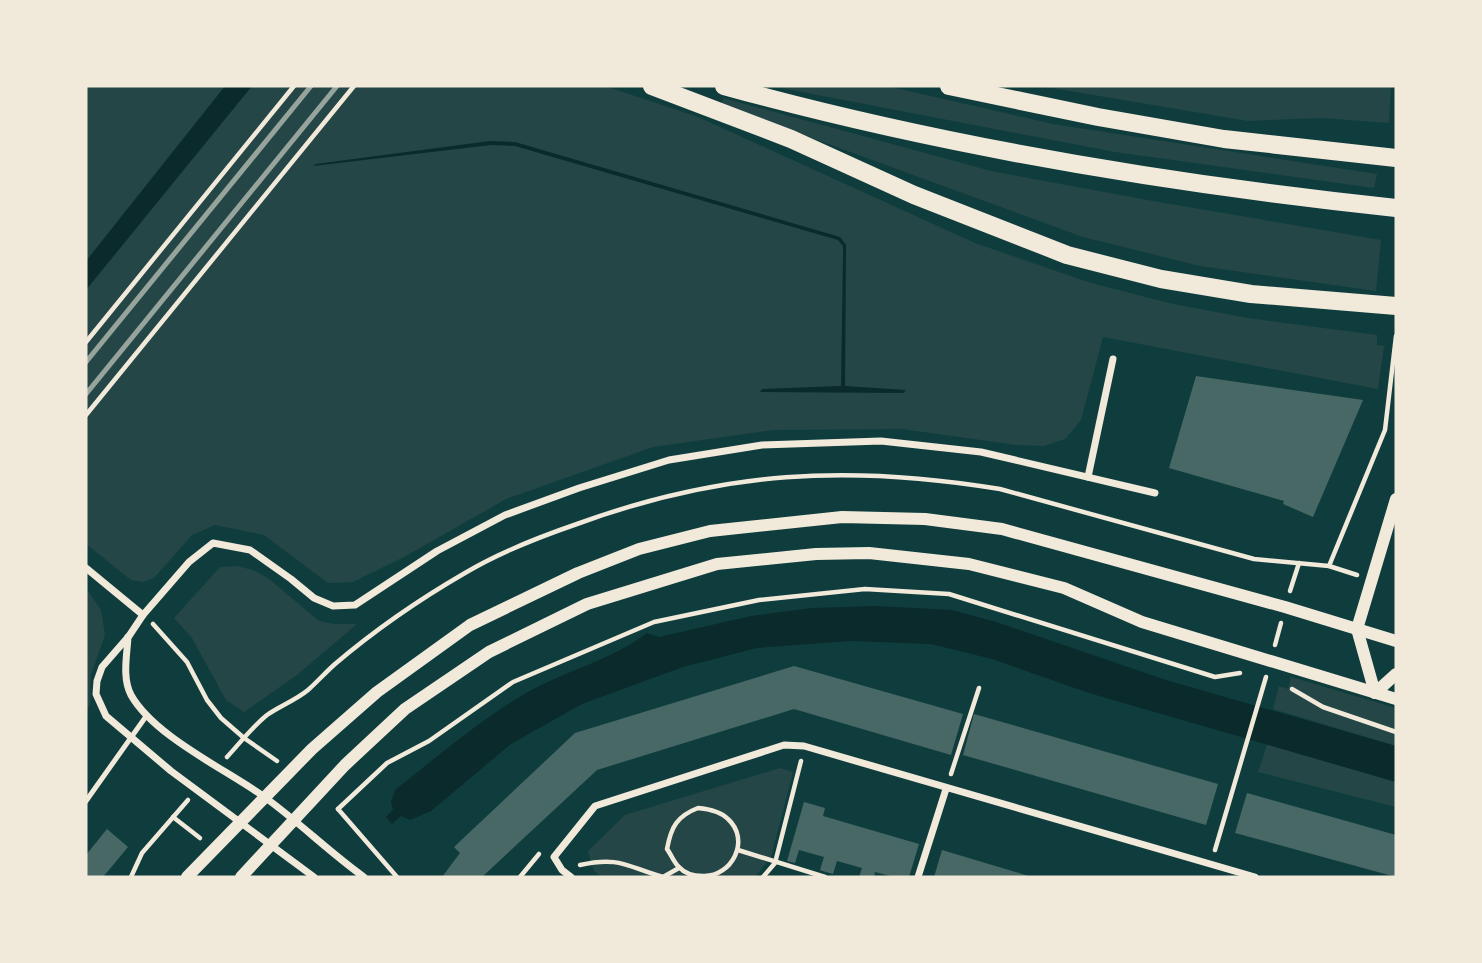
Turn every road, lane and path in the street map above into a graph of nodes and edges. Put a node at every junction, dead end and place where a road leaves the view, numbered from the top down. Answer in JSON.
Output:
{"nodes":[{"id":1,"x":294,"y":86,"type":"edge"},
{"id":2,"x":354,"y":86,"type":"edge"},
{"id":3,"x":652,"y":86,"type":"edge"},
{"id":4,"x":724,"y":86,"type":"edge"},
{"id":5,"x":949,"y":86,"type":"edge"},
{"id":6,"x":1394,"y":157,"type":"edge"},
{"id":7,"x":1391,"y":207,"type":"edge"},
{"id":8,"x":1396,"y":306,"type":"edge"},
{"id":9,"x":1396,"y":336,"type":"edge"},
{"id":10,"x":86,"y":342,"type":"edge"},
{"id":11,"x":1113,"y":359,"type":"dead end"},
{"id":12,"x":86,"y":415,"type":"edge"},
{"id":13,"x":1088,"y":477,"type":"junction"},
{"id":14,"x":1155,"y":493,"type":"dead end"},
{"id":15,"x":1396,"y":499,"type":"edge"},
{"id":16,"x":1329,"y":566,"type":"dead end"},
{"id":17,"x":86,"y":568,"type":"edge"},
{"id":18,"x":143,"y":615,"type":"junction"},
{"id":19,"x":1357,"y":629,"type":"junction"},
{"id":20,"x":129,"y":636,"type":"junction"},
{"id":21,"x":1396,"y":641,"type":"edge"},
{"id":22,"x":1396,"y":674,"type":"edge"},
{"id":23,"x":1247,"y":675,"type":"dead end"},
{"id":24,"x":1256,"y":678,"type":"dead end"},
{"id":25,"x":1265,"y":681,"type":"junction"},
{"id":26,"x":1275,"y":684,"type":"dead end"},
{"id":27,"x":1284,"y":687,"type":"dead end"},
{"id":28,"x":979,"y":688,"type":"dead end"},
{"id":29,"x":1375,"y":693,"type":"junction"},
{"id":30,"x":1396,"y":699,"type":"edge"},
{"id":31,"x":146,"y":715,"type":"junction"},
{"id":32,"x":1396,"y":732,"type":"edge"},
{"id":33,"x":129,"y":737,"type":"junction"},
{"id":34,"x":244,"y":738,"type":"dead end"},
{"id":35,"x":804,"y":746,"type":"junction"},
{"id":36,"x":946,"y":789,"type":"junction"},
{"id":37,"x":88,"y":793,"type":"edge"},
{"id":38,"x":264,"y":797,"type":"junction"},
{"id":39,"x":86,"y":801,"type":"edge"},
{"id":40,"x":338,"y":809,"type":"dead end"},
{"id":41,"x":173,"y":817,"type":"dead end"},
{"id":42,"x":240,"y":822,"type":"junction"},
{"id":43,"x":294,"y":822,"type":"junction"},
{"id":44,"x":272,"y":846,"type":"junction"},
{"id":45,"x":738,"y":850,"type":"junction"},
{"id":46,"x":554,"y":857,"type":"junction"},
{"id":47,"x":775,"y":863,"type":"junction"},
{"id":48,"x":1211,"y":864,"type":"junction"},
{"id":49,"x":679,"y":868,"type":"junction"},
{"id":50,"x":562,"y":870,"type":"junction"},
{"id":51,"x":131,"y":877,"type":"edge"},
{"id":52,"x":187,"y":877,"type":"edge"},
{"id":53,"x":241,"y":877,"type":"edge"},
{"id":54,"x":314,"y":877,"type":"edge"},
{"id":55,"x":364,"y":877,"type":"edge"},
{"id":56,"x":520,"y":877,"type":"edge"},
{"id":57,"x":571,"y":877,"type":"edge"},
{"id":58,"x":714,"y":877,"type":"edge"},
{"id":59,"x":763,"y":877,"type":"edge"},
{"id":60,"x":825,"y":877,"type":"edge"},
{"id":61,"x":918,"y":877,"type":"edge"},
{"id":62,"x":1255,"y":877,"type":"edge"}],
"edges":[{"from":1,"to":10,"type":"path"},
{"from":2,"to":12,"type":"path"},
{"from":3,"to":8,"type":"main road"},
{"from":4,"to":7,"type":"main road"},
{"from":5,"to":6,"type":"main road"},
{"from":9,"to":16,"type":"path"},
{"from":11,"to":13,"type":"street"},
{"from":13,"to":14,"type":"street"},
{"from":13,"to":18,"type":"street"},
{"from":15,"to":19,"type":"street"},
{"from":17,"to":18,"type":"street"},
{"from":18,"to":20,"type":"street"},
{"from":18,"to":34,"type":"path"},
{"from":19,"to":21,"type":"street"},
{"from":19,"to":29,"type":"street"},
{"from":19,"to":38,"type":"street"},
{"from":20,"to":31,"type":"street"},
{"from":20,"to":33,"type":"street"},
{"from":22,"to":29,"type":"street"},
{"from":23,"to":40,"type":"path"},
{"from":24,"to":25,"type":"path"},
{"from":25,"to":26,"type":"path"},
{"from":25,"to":48,"type":"path"},
{"from":27,"to":32,"type":"path"},
{"from":28,"to":36,"type":"path"},
{"from":29,"to":30,"type":"street"},
{"from":29,"to":43,"type":"street"},
{"from":31,"to":33,"type":"lane"},
{"from":31,"to":38,"type":"street"},
{"from":33,"to":37,"type":"lane"},
{"from":33,"to":42,"type":"street"},
{"from":35,"to":36,"type":"street"},
{"from":35,"to":46,"type":"street"},
{"from":35,"to":47,"type":"path"},
{"from":36,"to":48,"type":"street"},
{"from":36,"to":61,"type":"street"},
{"from":37,"to":39,"type":"lane"},
{"from":38,"to":42,"type":"street"},
{"from":38,"to":43,"type":"street"},
{"from":41,"to":51,"type":"path"},
{"from":42,"to":44,"type":"street"},
{"from":42,"to":52,"type":"street"},
{"from":43,"to":44,"type":"street"},
{"from":43,"to":55,"type":"street"},
{"from":44,"to":53,"type":"street"},
{"from":44,"to":54,"type":"street"},
{"from":45,"to":47,"type":"path"},
{"from":45,"to":49,"type":"path"},
{"from":45,"to":58,"type":"path"},
{"from":46,"to":50,"type":"street"},
{"from":46,"to":56,"type":"path"},
{"from":47,"to":59,"type":"path"},
{"from":47,"to":60,"type":"path"},
{"from":48,"to":62,"type":"street"},
{"from":49,"to":50,"type":"path"},
{"from":49,"to":58,"type":"path"},
{"from":50,"to":57,"type":"street"}]}
